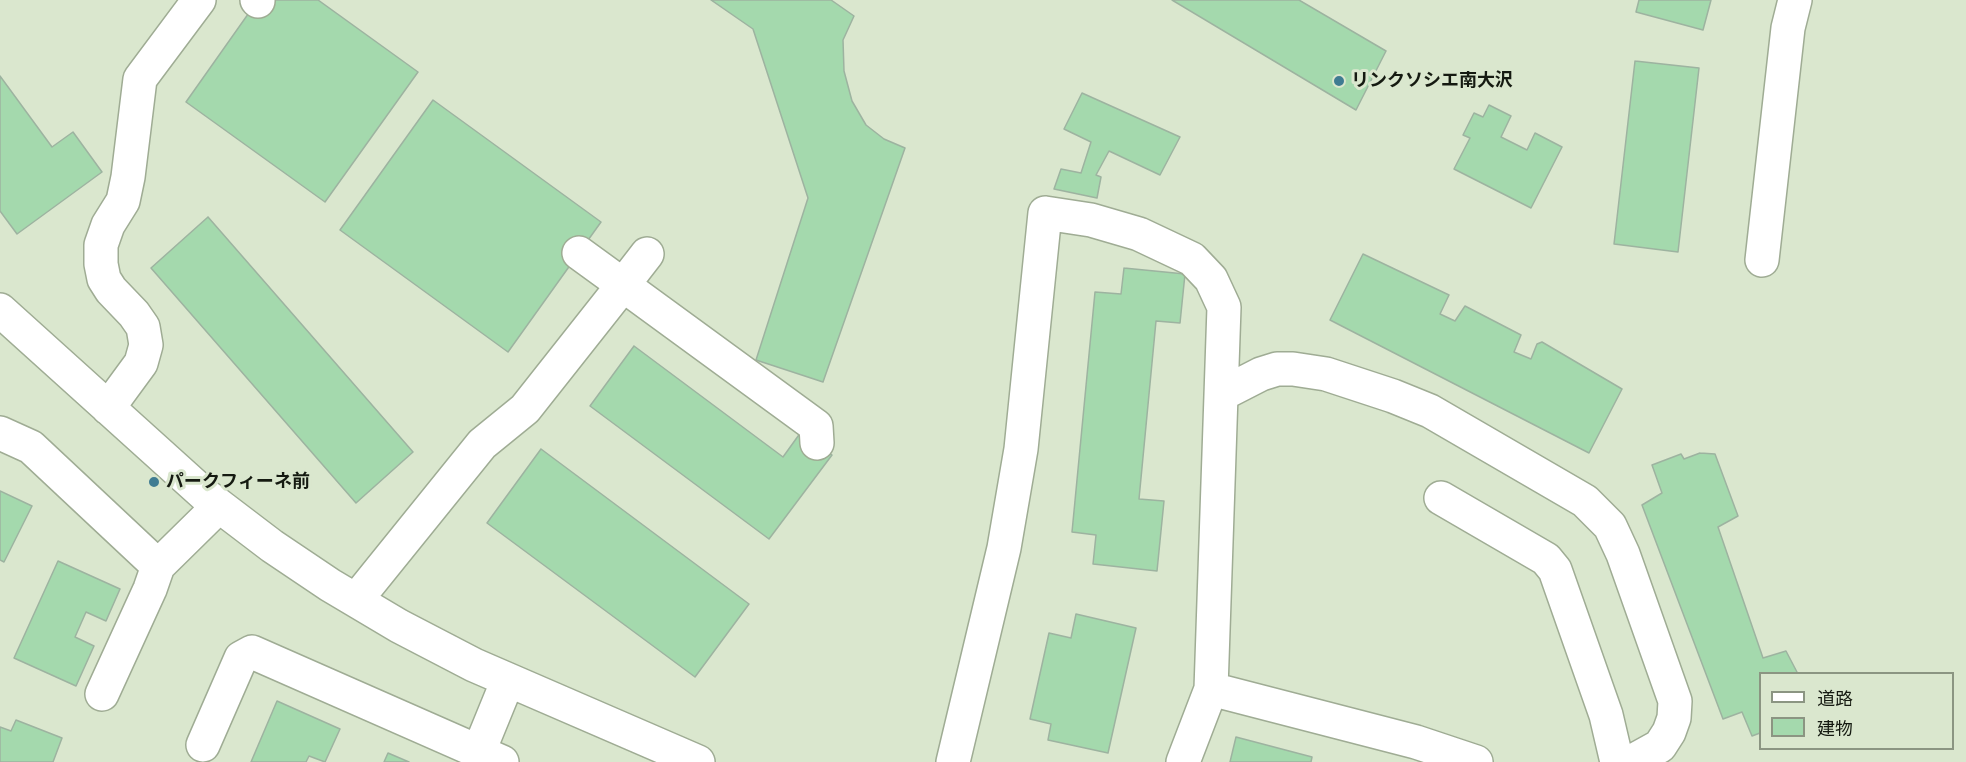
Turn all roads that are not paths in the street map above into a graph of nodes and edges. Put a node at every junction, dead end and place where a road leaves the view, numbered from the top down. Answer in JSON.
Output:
{"nodes":[{"id":1,"x":199,"y":0,"type":"edge"},
{"id":2,"x":1795,"y":0,"type":"edge"},
{"id":3,"x":579,"y":253,"type":"dead end"},
{"id":4,"x":647,"y":254,"type":"dead end"},
{"id":5,"x":1762,"y":260,"type":"dead end"},
{"id":6,"x":623,"y":285,"type":"junction"},
{"id":7,"x":1,"y":312,"type":"edge"},
{"id":8,"x":1221,"y":394,"type":"junction"},
{"id":9,"x":108,"y":408,"type":"junction"},
{"id":10,"x":0,"y":433,"type":"edge"},
{"id":11,"x":817,"y":443,"type":"dead end"},
{"id":12,"x":1441,"y":498,"type":"dead end"},
{"id":13,"x":219,"y":506,"type":"junction"},
{"id":14,"x":158,"y":566,"type":"junction"},
{"id":15,"x":356,"y":600,"type":"junction"},
{"id":16,"x":508,"y":680,"type":"junction"},
{"id":17,"x":1211,"y":689,"type":"junction"},
{"id":18,"x":102,"y":694,"type":"dead end"},
{"id":19,"x":203,"y":745,"type":"dead end"},
{"id":20,"x":490,"y":757,"type":"edge"},
{"id":21,"x":698,"y":762,"type":"edge"},
{"id":22,"x":954,"y":762,"type":"edge"},
{"id":23,"x":1183,"y":762,"type":"edge"},
{"id":24,"x":1476,"y":762,"type":"edge"},
{"id":25,"x":1617,"y":762,"type":"edge"},
{"id":26,"x":1630,"y":762,"type":"edge"}],
"edges":[{"from":1,"to":9,"type":"street"},
{"from":2,"to":5,"type":"street"},
{"from":3,"to":6,"type":"street"},
{"from":4,"to":6,"type":"street"},
{"from":6,"to":11,"type":"street"},
{"from":6,"to":15,"type":"street"},
{"from":7,"to":9,"type":"street"},
{"from":8,"to":17,"type":"street"},
{"from":8,"to":22,"type":"street"},
{"from":8,"to":26,"type":"street"},
{"from":9,"to":13,"type":"street"},
{"from":10,"to":14,"type":"street"},
{"from":12,"to":25,"type":"street"},
{"from":13,"to":14,"type":"street"},
{"from":13,"to":15,"type":"street"},
{"from":14,"to":18,"type":"street"},
{"from":15,"to":16,"type":"street"},
{"from":16,"to":20,"type":"street"},
{"from":16,"to":21,"type":"street"},
{"from":17,"to":23,"type":"street"},
{"from":17,"to":24,"type":"street"},
{"from":19,"to":20,"type":"street"}]}
